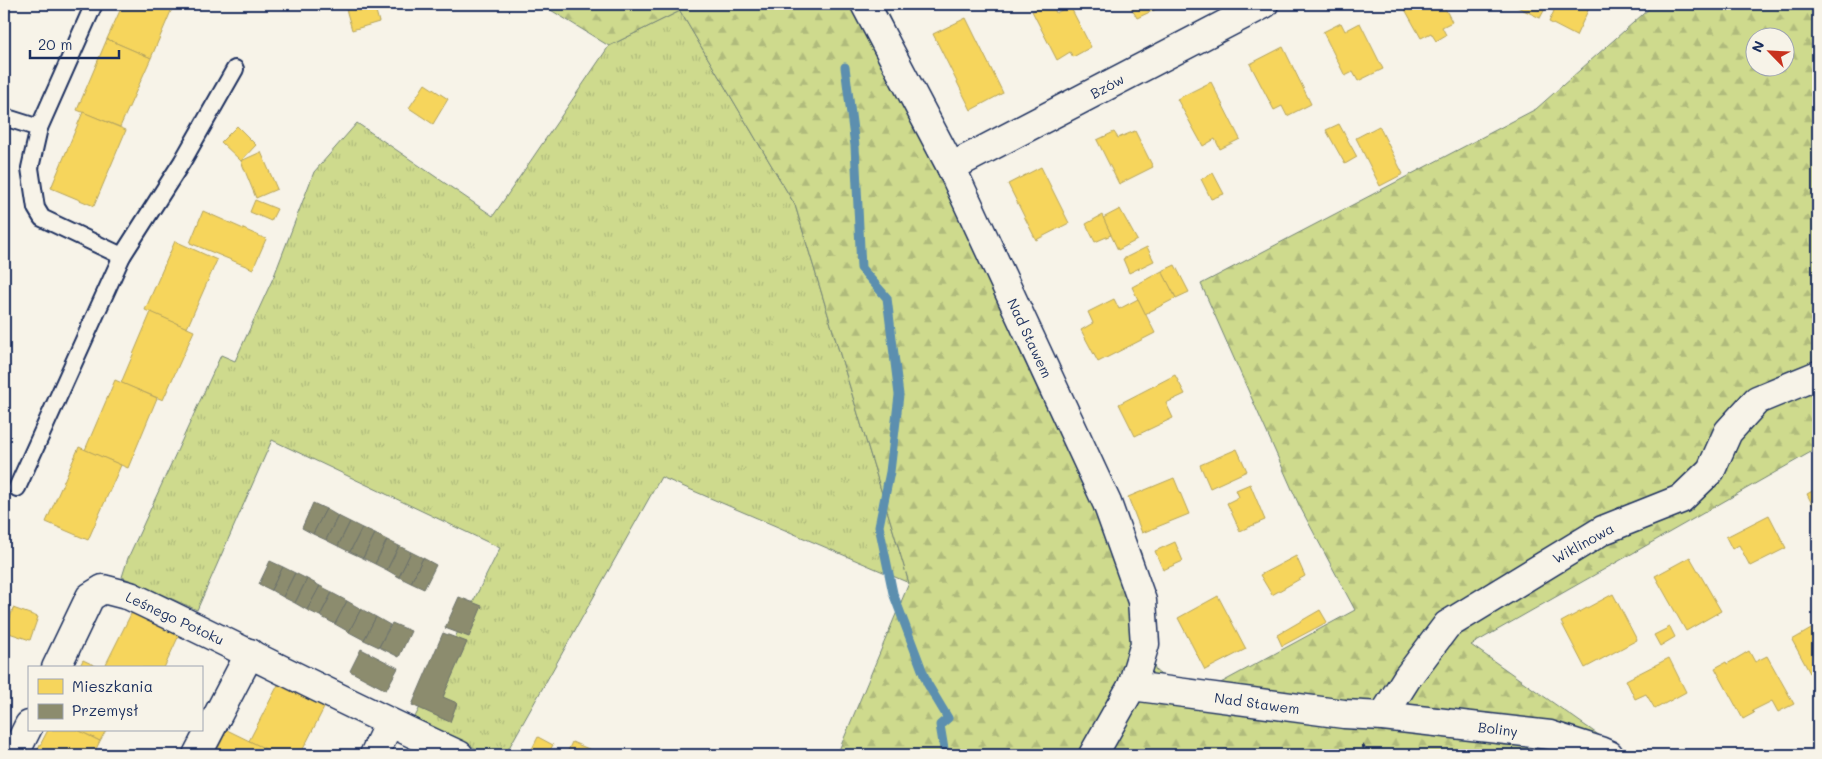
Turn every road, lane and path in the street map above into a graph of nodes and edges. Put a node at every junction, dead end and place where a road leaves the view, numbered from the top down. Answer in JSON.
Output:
{"nodes":[{"id":1,"x":94,"y":4,"type":"edge"},
{"id":2,"x":865,"y":4,"type":"edge"},
{"id":3,"x":1264,"y":4,"type":"edge"},
{"id":4,"x":235,"y":69,"type":"dead end"},
{"id":5,"x":4,"y":117,"type":"edge"},
{"id":6,"x":39,"y":128,"type":"junction"},
{"id":7,"x":951,"y":168,"type":"junction"},
{"id":8,"x":122,"y":256,"type":"junction"},
{"id":9,"x":1818,"y":375,"type":"edge"},
{"id":10,"x":17,"y":488,"type":"dead end"},
{"id":11,"x":250,"y":653,"type":"junction"},
{"id":12,"x":57,"y":666,"type":"edge"},
{"id":13,"x":1132,"y":686,"type":"junction"},
{"id":14,"x":1383,"y":716,"type":"junction"},
{"id":15,"x":390,"y":723,"type":"junction"},
{"id":16,"x":28,"y":727,"type":"edge"},
{"id":17,"x":14,"y":755,"type":"edge"},
{"id":18,"x":197,"y":755,"type":"edge"},
{"id":19,"x":374,"y":755,"type":"edge"},
{"id":20,"x":459,"y":755,"type":"edge"},
{"id":21,"x":1093,"y":755,"type":"edge"},
{"id":22,"x":1610,"y":755,"type":"edge"}],
"edges":[{"from":1,"to":6,"type":"lane"},
{"from":2,"to":7,"type":"street","name":"Nad Stawem"},
{"from":3,"to":7,"type":"street","name":"Bzów"},
{"from":4,"to":8,"type":"lane"},
{"from":5,"to":6,"type":"lane"},
{"from":6,"to":8,"type":"lane"},
{"from":7,"to":13,"type":"street","name":"Nad Stawem"},
{"from":8,"to":10,"type":"lane"},
{"from":9,"to":14,"type":"street","name":"Wiklinowa"},
{"from":11,"to":12,"type":"street","name":"Leśnego Potoku"},
{"from":11,"to":15,"type":"street","name":"Leśnego Potoku"},
{"from":11,"to":18,"type":"street"},
{"from":13,"to":14,"type":"street","name":"Nad Stawem"},
{"from":13,"to":21,"type":"street","name":"Nad Stawem"},
{"from":14,"to":22,"type":"street","name":"Boliny"},
{"from":15,"to":19,"type":"street"},
{"from":15,"to":20,"type":"street","name":"Leśnego Potoku"},
{"from":16,"to":17,"type":"street"}]}
